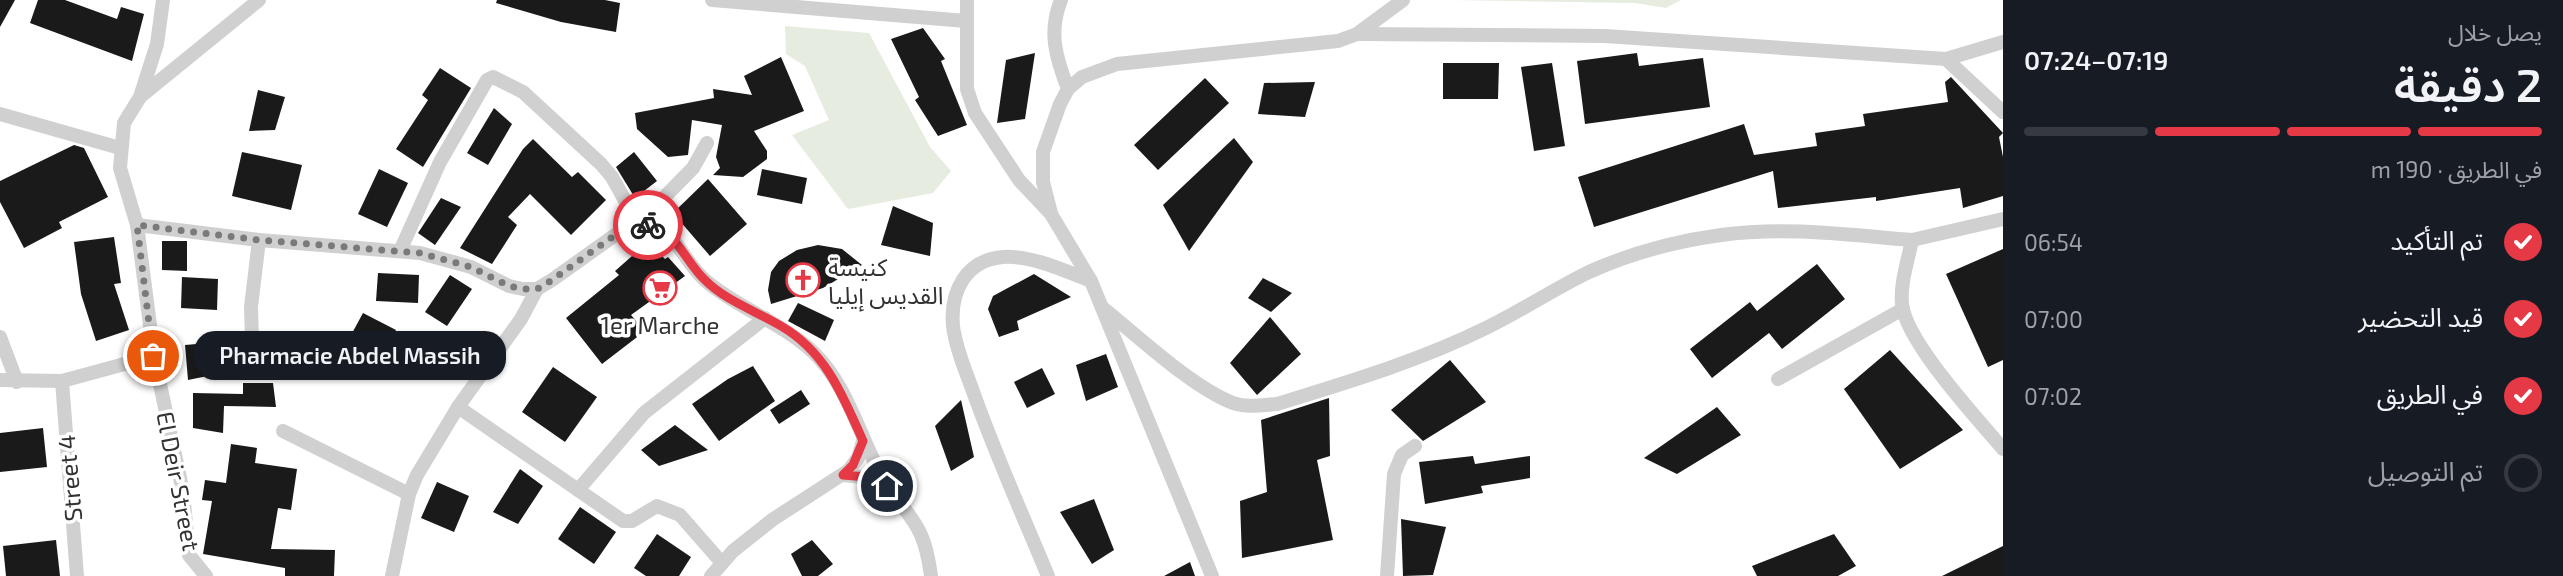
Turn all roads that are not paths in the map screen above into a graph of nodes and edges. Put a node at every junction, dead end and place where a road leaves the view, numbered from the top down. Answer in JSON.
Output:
{"nodes":[{"id":1,"x":163,"y":0,"type":"edge"},
{"id":2,"x":259,"y":0,"type":"edge"},
{"id":3,"x":712,"y":0,"type":"edge"},
{"id":4,"x":967,"y":0,"type":"edge"},
{"id":5,"x":1061,"y":0,"type":"edge"},
{"id":6,"x":1402,"y":0,"type":"edge"},
{"id":7,"x":966,"y":21,"type":"junction"},
{"id":8,"x":1357,"y":34,"type":"junction"},
{"id":9,"x":2003,"y":42,"type":"edge"},
{"id":10,"x":1945,"y":59,"type":"junction"},
{"id":11,"x":1068,"y":89,"type":"junction"},
{"id":12,"x":139,"y":97,"type":"junction"},
{"id":13,"x":2003,"y":112,"type":"edge"},
{"id":14,"x":0,"y":114,"type":"edge"},
{"id":15,"x":707,"y":143,"type":"dead end"},
{"id":16,"x":120,"y":148,"type":"junction"},
{"id":17,"x":1051,"y":214,"type":"junction"},
{"id":18,"x":2003,"y":219,"type":"edge"},
{"id":19,"x":638,"y":224,"type":"junction"},
{"id":20,"x":137,"y":225,"type":"junction"},
{"id":21,"x":259,"y":240,"type":"junction"},
{"id":22,"x":1912,"y":240,"type":"junction"},
{"id":23,"x":400,"y":251,"type":"junction"},
{"id":24,"x":1091,"y":281,"type":"junction"},
{"id":25,"x":537,"y":289,"type":"junction"},
{"id":26,"x":1104,"y":309,"type":"junction"},
{"id":27,"x":1903,"y":309,"type":"junction"},
{"id":28,"x":765,"y":318,"type":"junction"},
{"id":29,"x":0,"y":337,"type":"edge"},
{"id":30,"x":153,"y":356,"type":"junction"},
{"id":31,"x":253,"y":372,"type":"dead end"},
{"id":32,"x":1778,"y":379,"type":"dead end"},
{"id":33,"x":0,"y":380,"type":"edge"},
{"id":34,"x":62,"y":381,"type":"junction"},
{"id":35,"x":17,"y":382,"type":"junction"},
{"id":36,"x":458,"y":407,"type":"junction"},
{"id":37,"x":283,"y":431,"type":"dead end"},
{"id":38,"x":863,"y":441,"type":"junction"},
{"id":39,"x":1415,"y":446,"type":"dead end"},
{"id":40,"x":2003,"y":449,"type":"edge"},
{"id":41,"x":843,"y":475,"type":"junction"},
{"id":42,"x":887,"y":486,"type":"junction"},
{"id":43,"x":578,"y":490,"type":"junction"},
{"id":44,"x":409,"y":494,"type":"junction"},
{"id":45,"x":722,"y":562,"type":"junction"},
{"id":46,"x":77,"y":576,"type":"edge"},
{"id":47,"x":206,"y":576,"type":"edge"},
{"id":48,"x":392,"y":576,"type":"edge"},
{"id":49,"x":711,"y":576,"type":"edge"},
{"id":50,"x":931,"y":576,"type":"edge"},
{"id":51,"x":1048,"y":576,"type":"edge"},
{"id":52,"x":1212,"y":576,"type":"edge"},
{"id":53,"x":1387,"y":576,"type":"edge"}],
"edges":[{"from":1,"to":12,"type":"street","name":"El Deir Street"},
{"from":2,"to":12,"type":"street"},
{"from":3,"to":7,"type":"street"},
{"from":4,"to":7,"type":"street"},
{"from":5,"to":11,"type":"street"},
{"from":6,"to":8,"type":"street"},
{"from":7,"to":17,"type":"street"},
{"from":8,"to":10,"type":"street"},
{"from":8,"to":11,"type":"street"},
{"from":9,"to":10,"type":"street"},
{"from":10,"to":13,"type":"street"},
{"from":11,"to":17,"type":"street"},
{"from":12,"to":16,"type":"street","name":"El Deir Street"},
{"from":14,"to":16,"type":"street"},
{"from":15,"to":19,"type":"street"},
{"from":16,"to":20,"type":"street","name":"El Deir Street"},
{"from":17,"to":24,"type":"street"},
{"from":18,"to":22,"type":"street"},
{"from":19,"to":23,"type":"street"},
{"from":19,"to":25,"type":"street"},
{"from":19,"to":28,"type":"street"},
{"from":20,"to":21,"type":"street"},
{"from":20,"to":30,"type":"street","name":"El Deir Street"},
{"from":21,"to":23,"type":"street"},
{"from":21,"to":31,"type":"street"},
{"from":22,"to":26,"type":"street"},
{"from":22,"to":27,"type":"street"},
{"from":23,"to":25,"type":"street"},
{"from":24,"to":26,"type":"street"},
{"from":24,"to":51,"type":"street"},
{"from":25,"to":36,"type":"street"},
{"from":26,"to":52,"type":"street"},
{"from":27,"to":32,"type":"street"},
{"from":27,"to":40,"type":"street"},
{"from":28,"to":38,"type":"street"},
{"from":28,"to":43,"type":"street"},
{"from":29,"to":35,"type":"street"},
{"from":30,"to":34,"type":"street"},
{"from":30,"to":47,"type":"street","name":"El Deir Street"},
{"from":33,"to":35,"type":"street"},
{"from":34,"to":35,"type":"street"},
{"from":34,"to":46,"type":"street","name":"Street 4"},
{"from":36,"to":43,"type":"street"},
{"from":36,"to":44,"type":"street"},
{"from":37,"to":44,"type":"street"},
{"from":38,"to":41,"type":"street"},
{"from":38,"to":42,"type":"street"},
{"from":39,"to":53,"type":"street"},
{"from":41,"to":42,"type":"street"},
{"from":41,"to":45,"type":"street"},
{"from":42,"to":50,"type":"street"},
{"from":43,"to":45,"type":"street"},
{"from":44,"to":48,"type":"street"},
{"from":45,"to":49,"type":"street"}]}
